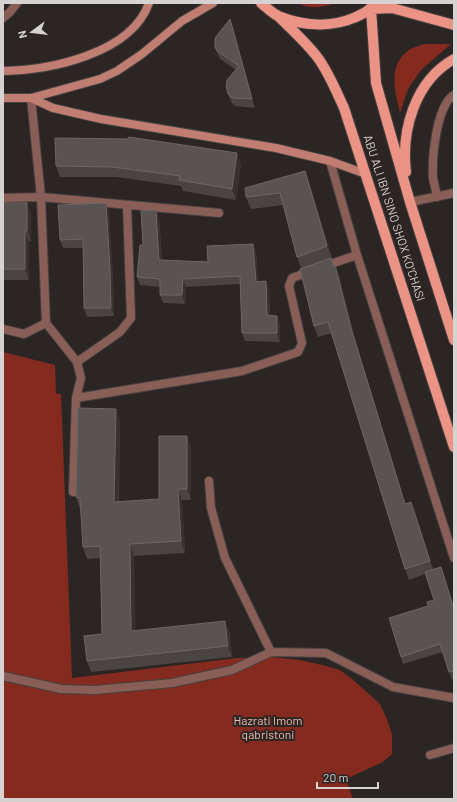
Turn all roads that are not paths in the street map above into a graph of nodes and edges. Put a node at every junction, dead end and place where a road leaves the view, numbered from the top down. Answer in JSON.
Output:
{"nodes":[{"id":1,"x":17,"y":3,"type":"edge"},
{"id":2,"x":148,"y":3,"type":"edge"},
{"id":3,"x":213,"y":3,"type":"edge"},
{"id":4,"x":261,"y":3,"type":"edge"},
{"id":5,"x":372,"y":6,"type":"edge"},
{"id":6,"x":277,"y":15,"type":"junction"},
{"id":7,"x":3,"y":18,"type":"edge"},
{"id":8,"x":454,"y":25,"type":"edge"},
{"id":9,"x":454,"y":59,"type":"edge"},
{"id":10,"x":3,"y":71,"type":"edge"},
{"id":11,"x":454,"y":95,"type":"edge"},
{"id":12,"x":3,"y":98,"type":"edge"},
{"id":13,"x":31,"y":98,"type":"junction"},
{"id":14,"x":330,"y":161,"type":"junction"},
{"id":15,"x":366,"y":174,"type":"junction"},
{"id":16,"x":454,"y":193,"type":"edge"},
{"id":17,"x":437,"y":196,"type":"junction"},
{"id":18,"x":41,"y":197,"type":"junction"},
{"id":19,"x":3,"y":198,"type":"edge"},
{"id":20,"x":410,"y":202,"type":"junction"},
{"id":21,"x":127,"y":205,"type":"junction"},
{"id":22,"x":219,"y":213,"type":"dead end"},
{"id":23,"x":357,"y":255,"type":"junction"},
{"id":24,"x":46,"y":323,"type":"junction"},
{"id":25,"x":3,"y":329,"type":"edge"},
{"id":26,"x":454,"y":340,"type":"edge"},
{"id":27,"x":77,"y":362,"type":"junction"},
{"id":28,"x":76,"y":398,"type":"junction"},
{"id":29,"x":454,"y":447,"type":"edge"},
{"id":30,"x":209,"y":481,"type":"dead end"},
{"id":31,"x":73,"y":492,"type":"dead end"},
{"id":32,"x":454,"y":558,"type":"edge"},
{"id":33,"x":271,"y":652,"type":"junction"},
{"id":34,"x":3,"y":676,"type":"edge"},
{"id":35,"x":454,"y":698,"type":"edge"},
{"id":36,"x":454,"y":748,"type":"edge"},
{"id":37,"x":430,"y":755,"type":"dead end"}],
"edges":[{"from":1,"to":7,"type":"lane"},
{"from":2,"to":10,"type":"main road"},
{"from":3,"to":13,"type":"main road"},
{"from":4,"to":6,"type":"main road"},
{"from":5,"to":6,"type":"main road"},
{"from":5,"to":8,"type":"main road"},
{"from":5,"to":20,"type":"main road","name":"ABU ALI IBN SINO SHOX KO'CHASI"},
{"from":6,"to":15,"type":"main road","name":"ABU ALI IBN SINO SHOX KO'CHASI"},
{"from":9,"to":20,"type":"main road"},
{"from":11,"to":17,"type":"lane"},
{"from":12,"to":13,"type":"main road"},
{"from":13,"to":14,"type":"main road"},
{"from":13,"to":18,"type":"lane"},
{"from":14,"to":15,"type":"main road"},
{"from":14,"to":23,"type":"lane"},
{"from":15,"to":29,"type":"main road","name":"ABU ALI IBN SINO SHOX KO'CHASI"},
{"from":16,"to":17,"type":"lane"},
{"from":17,"to":20,"type":"lane"},
{"from":18,"to":19,"type":"lane"},
{"from":18,"to":21,"type":"lane"},
{"from":18,"to":24,"type":"lane"},
{"from":20,"to":26,"type":"main road","name":"ABU ALI IBN SINO SHOX KO'CHASI"},
{"from":21,"to":22,"type":"lane"},
{"from":21,"to":27,"type":"lane"},
{"from":23,"to":28,"type":"lane"},
{"from":23,"to":32,"type":"lane"},
{"from":24,"to":25,"type":"lane"},
{"from":24,"to":27,"type":"lane"},
{"from":27,"to":28,"type":"lane"},
{"from":28,"to":31,"type":"lane"},
{"from":30,"to":33,"type":"lane"},
{"from":33,"to":34,"type":"lane"},
{"from":33,"to":35,"type":"lane"},
{"from":36,"to":37,"type":"lane"}]}
